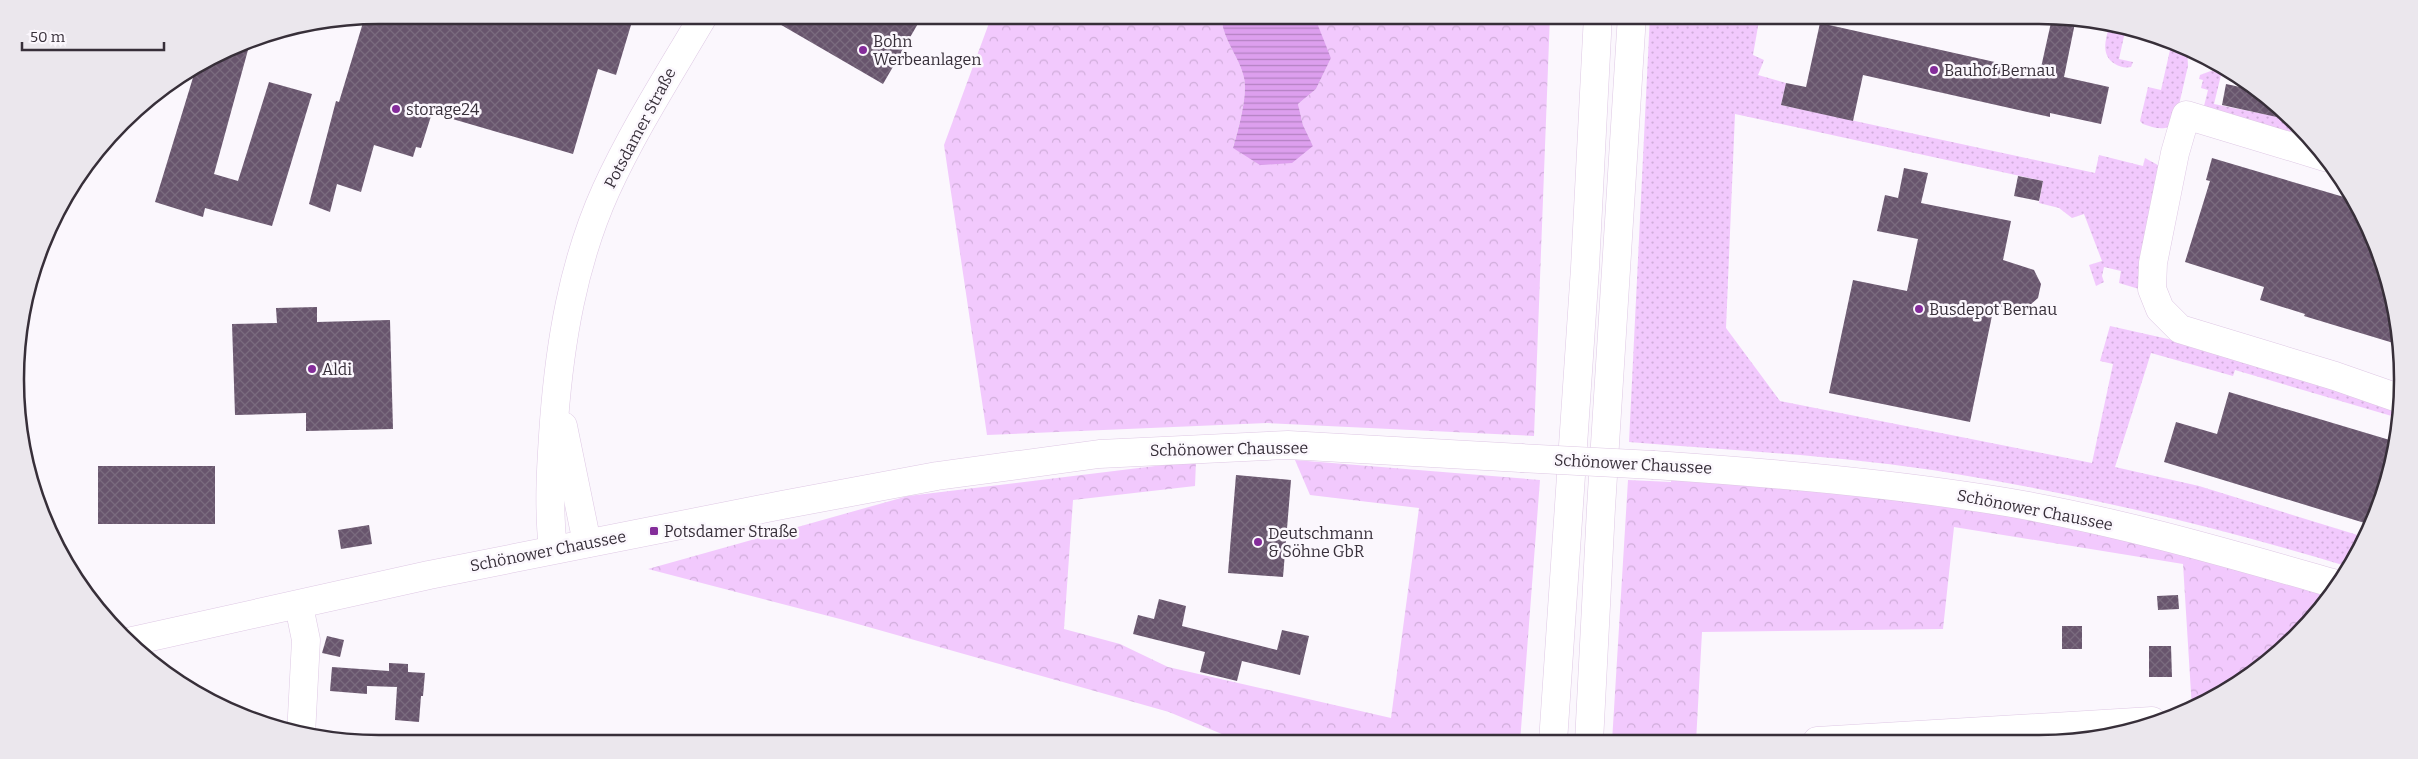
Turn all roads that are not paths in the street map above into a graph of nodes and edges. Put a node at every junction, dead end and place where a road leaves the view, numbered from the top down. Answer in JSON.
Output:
{"nodes":[{"id":1,"x":699,"y":24,"type":"edge"},
{"id":2,"x":1598,"y":24,"type":"edge"},
{"id":3,"x":1631,"y":24,"type":"edge"},
{"id":4,"x":2313,"y":153,"type":"edge"},
{"id":5,"x":556,"y":393,"type":"junction"},
{"id":6,"x":2393,"y":396,"type":"edge"},
{"id":7,"x":588,"y":543,"type":"junction"},
{"id":8,"x":554,"y":549,"type":"junction"},
{"id":9,"x":2330,"y":582,"type":"edge"},
{"id":10,"x":299,"y":606,"type":"junction"},
{"id":11,"x":138,"y":640,"type":"edge"},
{"id":12,"x":2132,"y":723,"type":"edge"},
{"id":13,"x":301,"y":726,"type":"edge"},
{"id":14,"x":1553,"y":735,"type":"edge"},
{"id":15,"x":1589,"y":735,"type":"edge"},
{"id":16,"x":1994,"y":735,"type":"edge"}],
"edges":[{"from":1,"to":5,"type":"main road","name":"Potsdamer Straße"},
{"from":2,"to":14,"type":"main road"},
{"from":3,"to":15,"type":"main road"},
{"from":4,"to":6,"type":"main road"},
{"from":5,"to":7,"type":"main road","name":"Potsdamer Straße"},
{"from":5,"to":8,"type":"main road","name":"Potsdamer Straße"},
{"from":7,"to":8,"type":"main road","name":"Schönower Chaussee"},
{"from":7,"to":9,"type":"main road","name":"Schönower Chaussee","bridge":true},
{"from":8,"to":10,"type":"main road","name":"Schönower Chaussee"},
{"from":10,"to":11,"type":"main road","name":"Schönower Chaussee"},
{"from":10,"to":13,"type":"main road"},
{"from":12,"to":16,"type":"main road"}]}
